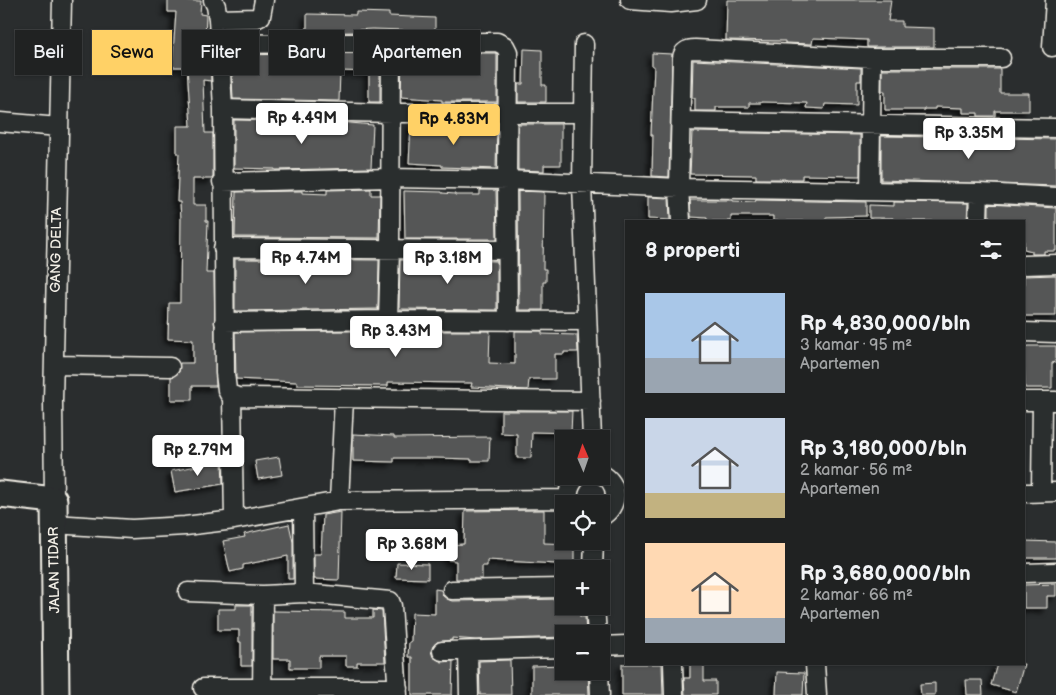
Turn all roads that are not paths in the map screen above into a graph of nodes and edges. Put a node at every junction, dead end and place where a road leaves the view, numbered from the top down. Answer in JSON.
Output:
{"nodes":[{"id":1,"x":62,"y":0,"type":"edge"},
{"id":2,"x":213,"y":0,"type":"edge"},
{"id":3,"x":264,"y":0,"type":"edge"},
{"id":4,"x":630,"y":0,"type":"edge"},
{"id":5,"x":697,"y":0,"type":"edge"},
{"id":6,"x":1055,"y":0,"type":"edge"},
{"id":7,"x":218,"y":19,"type":"junction"},
{"id":8,"x":218,"y":30,"type":"edge"},
{"id":9,"x":354,"y":42,"type":"edge"},
{"id":10,"x":480,"y":42,"type":"edge"},
{"id":11,"x":259,"y":44,"type":"edge"},
{"id":12,"x":584,"y":44,"type":"dead end"},
{"id":13,"x":1052,"y":47,"type":"dead end"},
{"id":14,"x":872,"y":58,"type":"junction"},
{"id":15,"x":1001,"y":58,"type":"dead end"},
{"id":16,"x":221,"y":75,"type":"edge"},
{"id":17,"x":391,"y":75,"type":"edge"},
{"id":18,"x":223,"y":110,"type":"junction"},
{"id":19,"x":507,"y":112,"type":"junction"},
{"id":20,"x":391,"y":113,"type":"junction"},
{"id":21,"x":583,"y":113,"type":"junction"},
{"id":22,"x":682,"y":120,"type":"junction"},
{"id":23,"x":0,"y":122,"type":"edge"},
{"id":24,"x":871,"y":125,"type":"junction"},
{"id":25,"x":59,"y":127,"type":"junction"},
{"id":26,"x":1056,"y":128,"type":"edge"},
{"id":27,"x":390,"y":178,"type":"junction"},
{"id":28,"x":507,"y":180,"type":"junction"},
{"id":29,"x":222,"y":182,"type":"junction"},
{"id":30,"x":582,"y":184,"type":"junction"},
{"id":31,"x":679,"y":188,"type":"junction"},
{"id":32,"x":870,"y":192,"type":"junction"},
{"id":33,"x":979,"y":193,"type":"junction"},
{"id":34,"x":1056,"y":197,"type":"edge"},
{"id":35,"x":681,"y":220,"type":"edge"},
{"id":36,"x":978,"y":220,"type":"edge"},
{"id":37,"x":223,"y":248,"type":"junction"},
{"id":38,"x":390,"y":249,"type":"junction"},
{"id":39,"x":507,"y":250,"type":"junction"},
{"id":40,"x":1056,"y":264,"type":"edge"},
{"id":41,"x":1025,"y":265,"type":"edge"},
{"id":42,"x":388,"y":320,"type":"junction"},
{"id":43,"x":508,"y":321,"type":"junction"},
{"id":44,"x":587,"y":321,"type":"junction"},
{"id":45,"x":224,"y":322,"type":"junction"},
{"id":46,"x":1025,"y":332,"type":"edge"},
{"id":47,"x":1056,"y":333,"type":"edge"},
{"id":48,"x":54,"y":365,"type":"junction"},
{"id":49,"x":170,"y":367,"type":"dead end"},
{"id":50,"x":232,"y":396,"type":"junction"},
{"id":51,"x":344,"y":399,"type":"junction"},
{"id":52,"x":591,"y":401,"type":"junction"},
{"id":53,"x":1049,"y":401,"type":"edge"},
{"id":54,"x":1025,"y":402,"type":"edge"},
{"id":55,"x":592,"y":430,"type":"edge"},
{"id":56,"x":610,"y":481,"type":"edge"},
{"id":57,"x":1040,"y":492,"type":"edge"},
{"id":58,"x":0,"y":494,"type":"edge"},
{"id":59,"x":621,"y":497,"type":"edge"},
{"id":60,"x":339,"y":501,"type":"junction"},
{"id":61,"x":555,"y":501,"type":"edge"},
{"id":62,"x":303,"y":508,"type":"junction"},
{"id":63,"x":610,"y":510,"type":"edge"},
{"id":64,"x":54,"y":512,"type":"junction"},
{"id":65,"x":234,"y":520,"type":"junction"},
{"id":66,"x":1056,"y":572,"type":"edge"},
{"id":67,"x":1025,"y":573,"type":"edge"},
{"id":68,"x":555,"y":588,"type":"edge"},
{"id":69,"x":452,"y":590,"type":"dead end"},
{"id":70,"x":188,"y":592,"type":"dead end"},
{"id":71,"x":304,"y":593,"type":"junction"},
{"id":72,"x":263,"y":596,"type":"junction"},
{"id":73,"x":625,"y":645,"type":"edge"},
{"id":74,"x":610,"y":646,"type":"edge"},
{"id":75,"x":555,"y":648,"type":"edge"},
{"id":76,"x":442,"y":651,"type":"dead end"},
{"id":77,"x":468,"y":651,"type":"junction"},
{"id":78,"x":673,"y":665,"type":"edge"},
{"id":79,"x":815,"y":665,"type":"edge"},
{"id":80,"x":599,"y":680,"type":"edge"},
{"id":81,"x":203,"y":688,"type":"dead end"},
{"id":82,"x":262,"y":692,"type":"edge"},
{"id":83,"x":398,"y":692,"type":"edge"},
{"id":84,"x":56,"y":695,"type":"edge"},
{"id":85,"x":469,"y":695,"type":"edge"},
{"id":86,"x":600,"y":695,"type":"edge"},
{"id":87,"x":674,"y":695,"type":"edge"},
{"id":88,"x":817,"y":695,"type":"edge"}],
"edges":[{"from":1,"to":25,"type":"street","name":"GANG DELTA"},
{"from":2,"to":7,"type":"street"},
{"from":3,"to":7,"type":"street"},
{"from":4,"to":5,"type":"street"},
{"from":6,"to":13,"type":"street"},
{"from":7,"to":8,"type":"street"},
{"from":9,"to":11,"type":"street"},
{"from":10,"to":19,"type":"street"},
{"from":12,"to":21,"type":"street"},
{"from":14,"to":15,"type":"street"},
{"from":14,"to":22,"type":"street"},
{"from":14,"to":24,"type":"street"},
{"from":16,"to":18,"type":"street"},
{"from":17,"to":20,"type":"street"},
{"from":18,"to":20,"type":"street"},
{"from":18,"to":29,"type":"street"},
{"from":19,"to":20,"type":"street"},
{"from":19,"to":21,"type":"street"},
{"from":19,"to":28,"type":"street"},
{"from":20,"to":27,"type":"street"},
{"from":21,"to":30,"type":"street"},
{"from":22,"to":24,"type":"street"},
{"from":22,"to":31,"type":"street"},
{"from":23,"to":25,"type":"street"},
{"from":24,"to":26,"type":"street"},
{"from":24,"to":32,"type":"street"},
{"from":25,"to":48,"type":"street","name":"GANG DELTA"},
{"from":27,"to":28,"type":"street"},
{"from":27,"to":29,"type":"street"},
{"from":27,"to":38,"type":"street"},
{"from":28,"to":30,"type":"street"},
{"from":28,"to":39,"type":"street"},
{"from":29,"to":37,"type":"street"},
{"from":30,"to":31,"type":"street"},
{"from":30,"to":44,"type":"street"},
{"from":31,"to":32,"type":"street"},
{"from":31,"to":35,"type":"street"},
{"from":32,"to":33,"type":"street"},
{"from":33,"to":34,"type":"street"},
{"from":33,"to":36,"type":"street"},
{"from":37,"to":38,"type":"street"},
{"from":37,"to":45,"type":"street"},
{"from":38,"to":39,"type":"street"},
{"from":38,"to":42,"type":"street"},
{"from":39,"to":43,"type":"street"},
{"from":40,"to":41,"type":"street"},
{"from":42,"to":43,"type":"street"},
{"from":42,"to":45,"type":"street"},
{"from":43,"to":44,"type":"street"},
{"from":44,"to":52,"type":"street"},
{"from":45,"to":50,"type":"street"},
{"from":46,"to":47,"type":"street"},
{"from":48,"to":49,"type":"street"},
{"from":48,"to":64,"type":"street","name":"GANG DELTA"},
{"from":50,"to":51,"type":"street"},
{"from":50,"to":65,"type":"street"},
{"from":51,"to":52,"type":"street"},
{"from":51,"to":60,"type":"street"},
{"from":52,"to":55,"type":"street"},
{"from":53,"to":54,"type":"street"},
{"from":53,"to":57,"type":"street"},
{"from":56,"to":59,"type":"street"},
{"from":58,"to":64,"type":"main road"},
{"from":59,"to":63,"type":"street"},
{"from":60,"to":61,"type":"street"},
{"from":60,"to":62,"type":"street"},
{"from":62,"to":65,"type":"street"},
{"from":62,"to":71,"type":"street"},
{"from":64,"to":65,"type":"street"},
{"from":64,"to":84,"type":"main road","name":"JALAN TIDAR"},
{"from":66,"to":67,"type":"street"},
{"from":68,"to":69,"type":"street"},
{"from":70,"to":72,"type":"street"},
{"from":71,"to":72,"type":"street"},
{"from":71,"to":83,"type":"street"},
{"from":72,"to":82,"type":"street"},
{"from":73,"to":74,"type":"street"},
{"from":75,"to":77,"type":"street"},
{"from":76,"to":77,"type":"street"},
{"from":77,"to":85,"type":"street"},
{"from":78,"to":87,"type":"street"},
{"from":79,"to":88,"type":"street"},
{"from":80,"to":86,"type":"street"},
{"from":81,"to":82,"type":"street"},
{"from":82,"to":83,"type":"street"}]}
